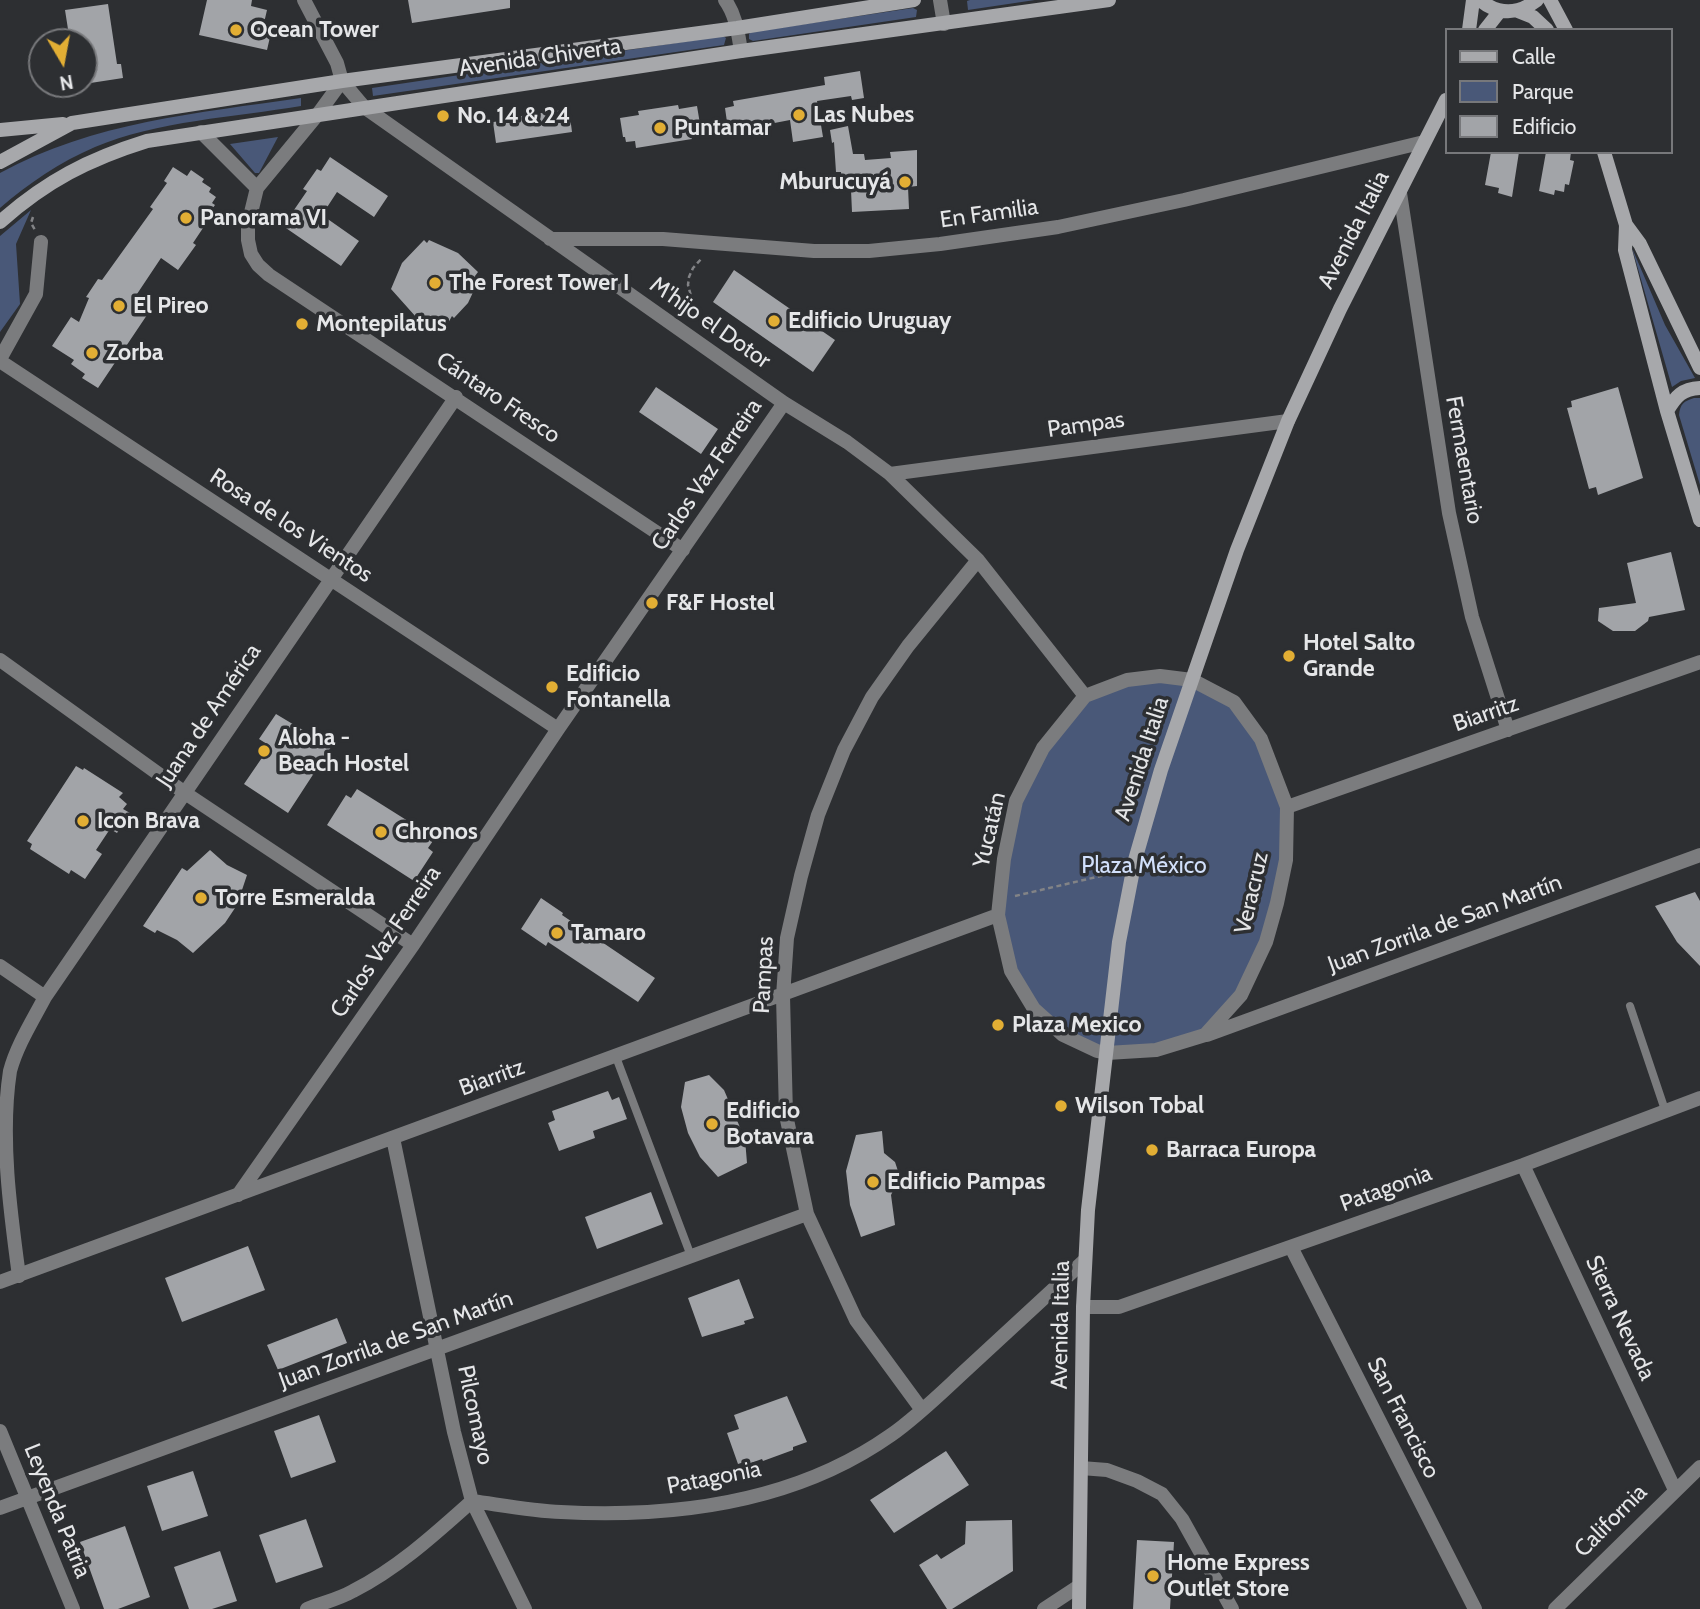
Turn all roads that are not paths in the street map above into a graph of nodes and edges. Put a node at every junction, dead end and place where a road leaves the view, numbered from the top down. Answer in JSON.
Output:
{"nodes":[{"id":1,"x":304,"y":0,"type":"edge"},
{"id":2,"x":725,"y":0,"type":"edge"},
{"id":3,"x":914,"y":0,"type":"edge"},
{"id":4,"x":940,"y":0,"type":"edge"},
{"id":5,"x":1109,"y":0,"type":"edge"},
{"id":6,"x":1472,"y":0,"type":"edge"},
{"id":7,"x":1480,"y":0,"type":"edge"},
{"id":8,"x":1537,"y":0,"type":"edge"},
{"id":9,"x":1550,"y":0,"type":"edge"},
{"id":10,"x":1500,"y":11,"type":"junction"},
{"id":11,"x":1518,"y":11,"type":"junction"},
{"id":12,"x":944,"y":24,"type":"junction"},
{"id":13,"x":737,"y":28,"type":"junction"},
{"id":14,"x":1469,"y":28,"type":"edge"},
{"id":15,"x":1487,"y":28,"type":"edge"},
{"id":16,"x":1544,"y":28,"type":"edge"},
{"id":17,"x":1565,"y":28,"type":"edge"},
{"id":18,"x":741,"y":51,"type":"junction"},
{"id":19,"x":342,"y":81,"type":"junction"},
{"id":20,"x":1444,"y":104,"type":"edge"},
{"id":21,"x":364,"y":107,"type":"junction"},
{"id":22,"x":318,"y":114,"type":"junction"},
{"id":23,"x":72,"y":123,"type":"junction"},
{"id":24,"x":0,"y":130,"type":"edge"},
{"id":25,"x":201,"y":132,"type":"junction"},
{"id":26,"x":1424,"y":142,"type":"junction"},
{"id":27,"x":1605,"y":154,"type":"edge"},
{"id":28,"x":0,"y":162,"type":"edge"},
{"id":29,"x":257,"y":188,"type":"junction"},
{"id":30,"x":1400,"y":193,"type":"junction"},
{"id":31,"x":0,"y":222,"type":"edge"},
{"id":32,"x":1626,"y":225,"type":"junction"},
{"id":33,"x":550,"y":239,"type":"junction"},
{"id":34,"x":41,"y":242,"type":"road end"},
{"id":35,"x":0,"y":360,"type":"edge"},
{"id":36,"x":1700,"y":368,"type":"edge"},
{"id":37,"x":1700,"y":388,"type":"edge"},
{"id":38,"x":456,"y":397,"type":"junction"},
{"id":39,"x":784,"y":403,"type":"junction"},
{"id":40,"x":1667,"y":411,"type":"junction"},
{"id":41,"x":1288,"y":421,"type":"junction"},
{"id":42,"x":890,"y":474,"type":"junction"},
{"id":43,"x":1700,"y":520,"type":"edge"},
{"id":44,"x":683,"y":550,"type":"junction"},
{"id":45,"x":978,"y":560,"type":"junction"},
{"id":46,"x":330,"y":578,"type":"junction"},
{"id":47,"x":0,"y":660,"type":"edge"},
{"id":48,"x":1700,"y":662,"type":"edge"},
{"id":49,"x":1192,"y":680,"type":"junction"},
{"id":50,"x":1085,"y":696,"type":"junction"},
{"id":51,"x":558,"y":729,"type":"junction"},
{"id":52,"x":1508,"y":730,"type":"junction"},
{"id":53,"x":185,"y":793,"type":"junction"},
{"id":54,"x":1287,"y":807,"type":"junction"},
{"id":55,"x":1700,"y":855,"type":"edge"},
{"id":56,"x":998,"y":915,"type":"junction"},
{"id":57,"x":414,"y":945,"type":"junction"},
{"id":58,"x":0,"y":966,"type":"edge"},
{"id":59,"x":783,"y":996,"type":"junction"},
{"id":60,"x":45,"y":997,"type":"junction"},
{"id":61,"x":1630,"y":1006,"type":"dead end"},
{"id":62,"x":1205,"y":1035,"type":"junction"},
{"id":63,"x":1107,"y":1053,"type":"junction"},
{"id":64,"x":616,"y":1056,"type":"junction"},
{"id":65,"x":1700,"y":1098,"type":"edge"},
{"id":66,"x":1665,"y":1110,"type":"junction"},
{"id":67,"x":393,"y":1138,"type":"junction"},
{"id":68,"x":1523,"y":1165,"type":"junction"},
{"id":69,"x":3,"y":1184,"type":"edge"},
{"id":70,"x":238,"y":1195,"type":"junction"},
{"id":71,"x":807,"y":1214,"type":"junction"},
{"id":72,"x":1291,"y":1247,"type":"junction"},
{"id":73,"x":691,"y":1256,"type":"junction"},
{"id":74,"x":1084,"y":1261,"type":"junction"},
{"id":75,"x":19,"y":1276,"type":"junction"},
{"id":76,"x":0,"y":1282,"type":"edge"},
{"id":77,"x":1083,"y":1307,"type":"junction"},
{"id":78,"x":438,"y":1349,"type":"junction"},
{"id":79,"x":922,"y":1410,"type":"junction"},
{"id":80,"x":0,"y":1431,"type":"edge"},
{"id":81,"x":1081,"y":1468,"type":"junction"},
{"id":82,"x":1700,"y":1468,"type":"edge"},
{"id":83,"x":1675,"y":1490,"type":"junction"},
{"id":84,"x":28,"y":1498,"type":"junction"},
{"id":85,"x":472,"y":1501,"type":"junction"},
{"id":86,"x":0,"y":1508,"type":"edge"},
{"id":87,"x":1079,"y":1586,"type":"junction"},
{"id":88,"x":1049,"y":1608,"type":"edge"},
{"id":89,"x":73,"y":1609,"type":"edge"},
{"id":90,"x":307,"y":1609,"type":"edge"},
{"id":91,"x":525,"y":1609,"type":"edge"},
{"id":92,"x":1079,"y":1609,"type":"edge"},
{"id":93,"x":1232,"y":1609,"type":"edge"},
{"id":94,"x":1475,"y":1609,"type":"edge"},
{"id":95,"x":1555,"y":1609,"type":"edge"}],
"edges":[{"from":1,"to":19,"type":"street","name":"M'hijo el Dotor"},
{"from":2,"to":13,"type":"street"},
{"from":3,"to":13,"type":"street","name":"Avenida Chiverta"},
{"from":4,"to":12,"type":"street"},
{"from":5,"to":12,"type":"street","name":"Avenida Chiverta"},
{"from":6,"to":14,"type":"street"},
{"from":7,"to":10,"type":"street"},
{"from":8,"to":11,"type":"street"},
{"from":9,"to":17,"type":"street"},
{"from":10,"to":11,"type":"street"},
{"from":10,"to":15,"type":"street"},
{"from":11,"to":16,"type":"street"},
{"from":12,"to":18,"type":"street","name":"Avenida Chiverta"},
{"from":13,"to":18,"type":"street"},
{"from":13,"to":19,"type":"street","name":"Avenida Chiverta"},
{"from":18,"to":21,"type":"street","name":"Avenida Chiverta"},
{"from":19,"to":21,"type":"street","name":"M'hijo el Dotor"},
{"from":19,"to":22,"type":"street","name":"Cántaro Fresco"},
{"from":19,"to":23,"type":"street","name":"Avenida Chiverta"},
{"from":20,"to":26,"type":"street","name":"Avenida Italia"},
{"from":21,"to":22,"type":"street","name":"Avenida Chiverta"},
{"from":21,"to":33,"type":"street","name":"M'hijo el Dotor"},
{"from":22,"to":25,"type":"street","name":"Avenida Chiverta"},
{"from":22,"to":29,"type":"street","name":"Cántaro Fresco"},
{"from":23,"to":24,"type":"street"},
{"from":23,"to":28,"type":"street","name":"Avenida Chiverta"},
{"from":25,"to":29,"type":"street"},
{"from":25,"to":31,"type":"street","name":"Avenida Chiverta"},
{"from":26,"to":30,"type":"street","name":"Avenida Italia"},
{"from":26,"to":33,"type":"street","name":"En Familia"},
{"from":27,"to":32,"type":"street"},
{"from":29,"to":38,"type":"street","name":"Cántaro Fresco"},
{"from":30,"to":41,"type":"street","name":"Avenida Italia"},
{"from":30,"to":52,"type":"street","name":"Fermaentario"},
{"from":32,"to":36,"type":"street"},
{"from":32,"to":40,"type":"street"},
{"from":33,"to":39,"type":"street","name":"M'hijo el Dotor"},
{"from":34,"to":35,"type":"street"},
{"from":35,"to":46,"type":"street","name":"Rosa de los Vientos"},
{"from":37,"to":40,"type":"street"},
{"from":38,"to":44,"type":"street","name":"Cántaro Fresco"},
{"from":38,"to":46,"type":"street","name":"Juana de América"},
{"from":39,"to":42,"type":"street","name":"M'hijo el Dotor"},
{"from":39,"to":44,"type":"street","name":"Carlos Vaz Ferreira"},
{"from":40,"to":43,"type":"street"},
{"from":41,"to":42,"type":"street","name":"Pampas"},
{"from":41,"to":49,"type":"street","name":"Avenida Italia"},
{"from":42,"to":45,"type":"street","name":"M'hijo el Dotor"},
{"from":44,"to":51,"type":"street","name":"Carlos Vaz Ferreira"},
{"from":45,"to":50,"type":"street","name":"M'hijo el Dotor"},
{"from":45,"to":59,"type":"street","name":"Pampas"},
{"from":46,"to":51,"type":"street","name":"Rosa de los Vientos"},
{"from":46,"to":53,"type":"street","name":"Juana de América"},
{"from":47,"to":53,"type":"street"},
{"from":48,"to":52,"type":"street","name":"Biarritz"},
{"from":49,"to":50,"type":"street"},
{"from":49,"to":54,"type":"street","name":"Veracruz"},
{"from":49,"to":63,"type":"street","name":"Avenida Italia"},
{"from":50,"to":56,"type":"street","name":"Yucatán"},
{"from":51,"to":57,"type":"street","name":"Carlos Vaz Ferreira"},
{"from":52,"to":54,"type":"street","name":"Biarritz"},
{"from":53,"to":57,"type":"street"},
{"from":53,"to":60,"type":"street","name":"Juana de América"},
{"from":54,"to":62,"type":"street","name":"Veracruz"},
{"from":55,"to":62,"type":"street","name":"Juan Zorrila de San Martín"},
{"from":56,"to":59,"type":"street","name":"Biarritz"},
{"from":56,"to":63,"type":"street","name":"Yucatán"},
{"from":57,"to":70,"type":"street","name":"Carlos Vaz Ferreira"},
{"from":58,"to":60,"type":"street"},
{"from":59,"to":64,"type":"street","name":"Biarritz"},
{"from":59,"to":71,"type":"street","name":"Pampas"},
{"from":60,"to":69,"type":"street","name":"Juana de América"},
{"from":61,"to":66,"type":"lane"},
{"from":62,"to":63,"type":"street"},
{"from":63,"to":74,"type":"street","name":"Avenida Italia"},
{"from":64,"to":67,"type":"street","name":"Biarritz"},
{"from":64,"to":73,"type":"lane"},
{"from":65,"to":66,"type":"street","name":"Patagonia"},
{"from":66,"to":68,"type":"street","name":"Patagonia"},
{"from":67,"to":70,"type":"street","name":"Biarritz"},
{"from":67,"to":78,"type":"street","name":"Pilcomayo"},
{"from":68,"to":72,"type":"street","name":"Patagonia"},
{"from":68,"to":83,"type":"street","name":"Sierra Nevada"},
{"from":69,"to":75,"type":"street","name":"Juana de América"},
{"from":70,"to":75,"type":"street","name":"Biarritz"},
{"from":71,"to":73,"type":"street","name":"Juan Zorrila de San Martín"},
{"from":71,"to":79,"type":"street","name":"Pampas"},
{"from":72,"to":77,"type":"street","name":"Patagonia"},
{"from":72,"to":94,"type":"street","name":"San Francisco"},
{"from":73,"to":78,"type":"street","name":"Juan Zorrila de San Martín"},
{"from":74,"to":77,"type":"street","name":"Avenida Italia"},
{"from":74,"to":79,"type":"street","name":"Patagonia"},
{"from":75,"to":76,"type":"street","name":"Biarritz"},
{"from":77,"to":81,"type":"street","name":"Avenida Italia"},
{"from":78,"to":84,"type":"street","name":"Juan Zorrila de San Martín"},
{"from":78,"to":85,"type":"street","name":"Pilcomayo"},
{"from":79,"to":85,"type":"street","name":"Patagonia"},
{"from":80,"to":84,"type":"street","name":"Leyenda Patria"},
{"from":81,"to":87,"type":"street","name":"Avenida Italia"},
{"from":81,"to":93,"type":"street"},
{"from":82,"to":83,"type":"street","name":"California"},
{"from":83,"to":95,"type":"street","name":"California"},
{"from":84,"to":86,"type":"street","name":"Juan Zorrila de San Martín"},
{"from":84,"to":89,"type":"street","name":"Leyenda Patria"},
{"from":85,"to":90,"type":"street"},
{"from":85,"to":91,"type":"street","name":"Pilcomayo"},
{"from":87,"to":88,"type":"street"},
{"from":87,"to":92,"type":"street","name":"Avenida Italia"}]}
